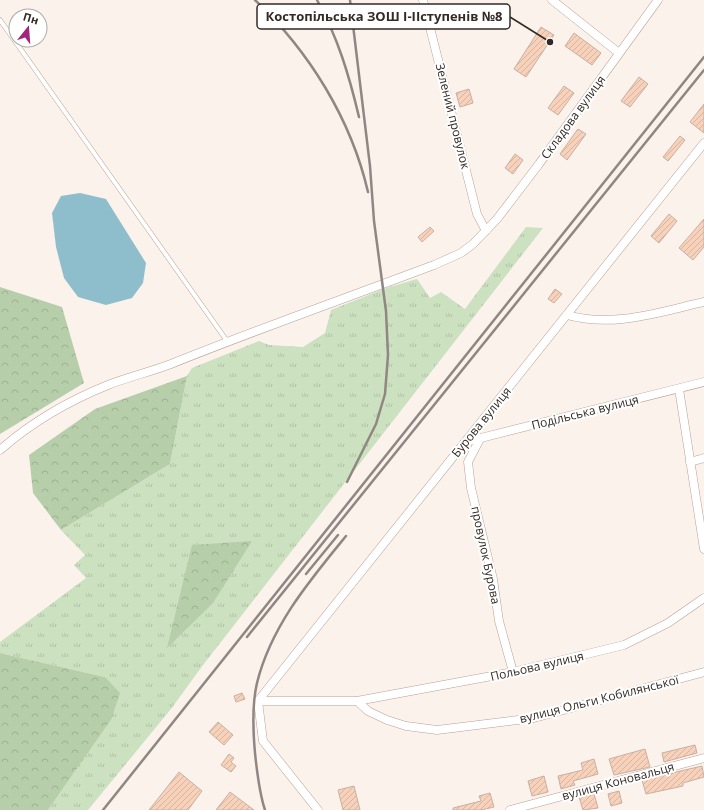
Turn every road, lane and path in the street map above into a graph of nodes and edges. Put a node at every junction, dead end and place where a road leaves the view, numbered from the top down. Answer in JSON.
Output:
{"nodes":[{"id":1,"x":423,"y":0,"type":"edge"},
{"id":2,"x":552,"y":0,"type":"edge"},
{"id":3,"x":658,"y":0,"type":"edge"},
{"id":4,"x":0,"y":20,"type":"edge"},
{"id":5,"x":619,"y":53,"type":"junction"},
{"id":6,"x":704,"y":143,"type":"edge"},
{"id":7,"x":486,"y":231,"type":"junction"},
{"id":8,"x":704,"y":302,"type":"edge"},
{"id":9,"x":567,"y":315,"type":"junction"},
{"id":10,"x":227,"y":341,"type":"junction"},
{"id":11,"x":704,"y":382,"type":"edge"},
{"id":12,"x":679,"y":389,"type":"junction"},
{"id":13,"x":480,"y":439,"type":"junction"},
{"id":14,"x":465,"y":442,"type":"junction"},
{"id":15,"x":0,"y":450,"type":"edge"},
{"id":16,"x":704,"y":458,"type":"edge"},
{"id":17,"x":690,"y":462,"type":"junction"},
{"id":18,"x":701,"y":509,"type":"edge"},
{"id":19,"x":704,"y":549,"type":"edge"},
{"id":20,"x":704,"y":598,"type":"edge"},
{"id":21,"x":513,"y":672,"type":"junction"},
{"id":22,"x":704,"y":672,"type":"edge"},
{"id":23,"x":258,"y":701,"type":"junction"},
{"id":24,"x":357,"y":701,"type":"junction"},
{"id":25,"x":704,"y":758,"type":"edge"},
{"id":26,"x":318,"y":810,"type":"edge"},
{"id":27,"x":510,"y":810,"type":"edge"}],
"edges":[{"from":1,"to":7,"type":"street","name":"Зелений провулок"},
{"from":2,"to":5,"type":"street"},
{"from":3,"to":5,"type":"street","name":"Складова вулиця"},
{"from":4,"to":10,"type":"lane"},
{"from":5,"to":7,"type":"street","name":"Складова вулиця"},
{"from":6,"to":9,"type":"street","name":"Бурова вулиця"},
{"from":7,"to":10,"type":"street","name":"Складова вулиця"},
{"from":8,"to":9,"type":"street"},
{"from":9,"to":14,"type":"street","name":"Бурова вулиця"},
{"from":10,"to":15,"type":"street","name":"Складова вулиця"},
{"from":11,"to":12,"type":"street","name":"Подільська вулиця"},
{"from":12,"to":13,"type":"street","name":"Подільська вулиця"},
{"from":12,"to":17,"type":"street"},
{"from":13,"to":14,"type":"street","name":"Подільська вулиця"},
{"from":13,"to":21,"type":"street","name":"провулок Бурова"},
{"from":14,"to":23,"type":"street","name":"Бурова вулиця"},
{"from":16,"to":17,"type":"street"},
{"from":17,"to":18,"type":"street"},
{"from":18,"to":19,"type":"street"},
{"from":20,"to":21,"type":"street","name":"Польова вулиця"},
{"from":21,"to":24,"type":"street","name":"Польова вулиця"},
{"from":22,"to":24,"type":"street","name":"вулиця Ольги Кобилянської"},
{"from":23,"to":24,"type":"street","name":"Польова вулиця"},
{"from":23,"to":26,"type":"street"},
{"from":25,"to":27,"type":"street","name":"вулиця Коновальця"}]}
